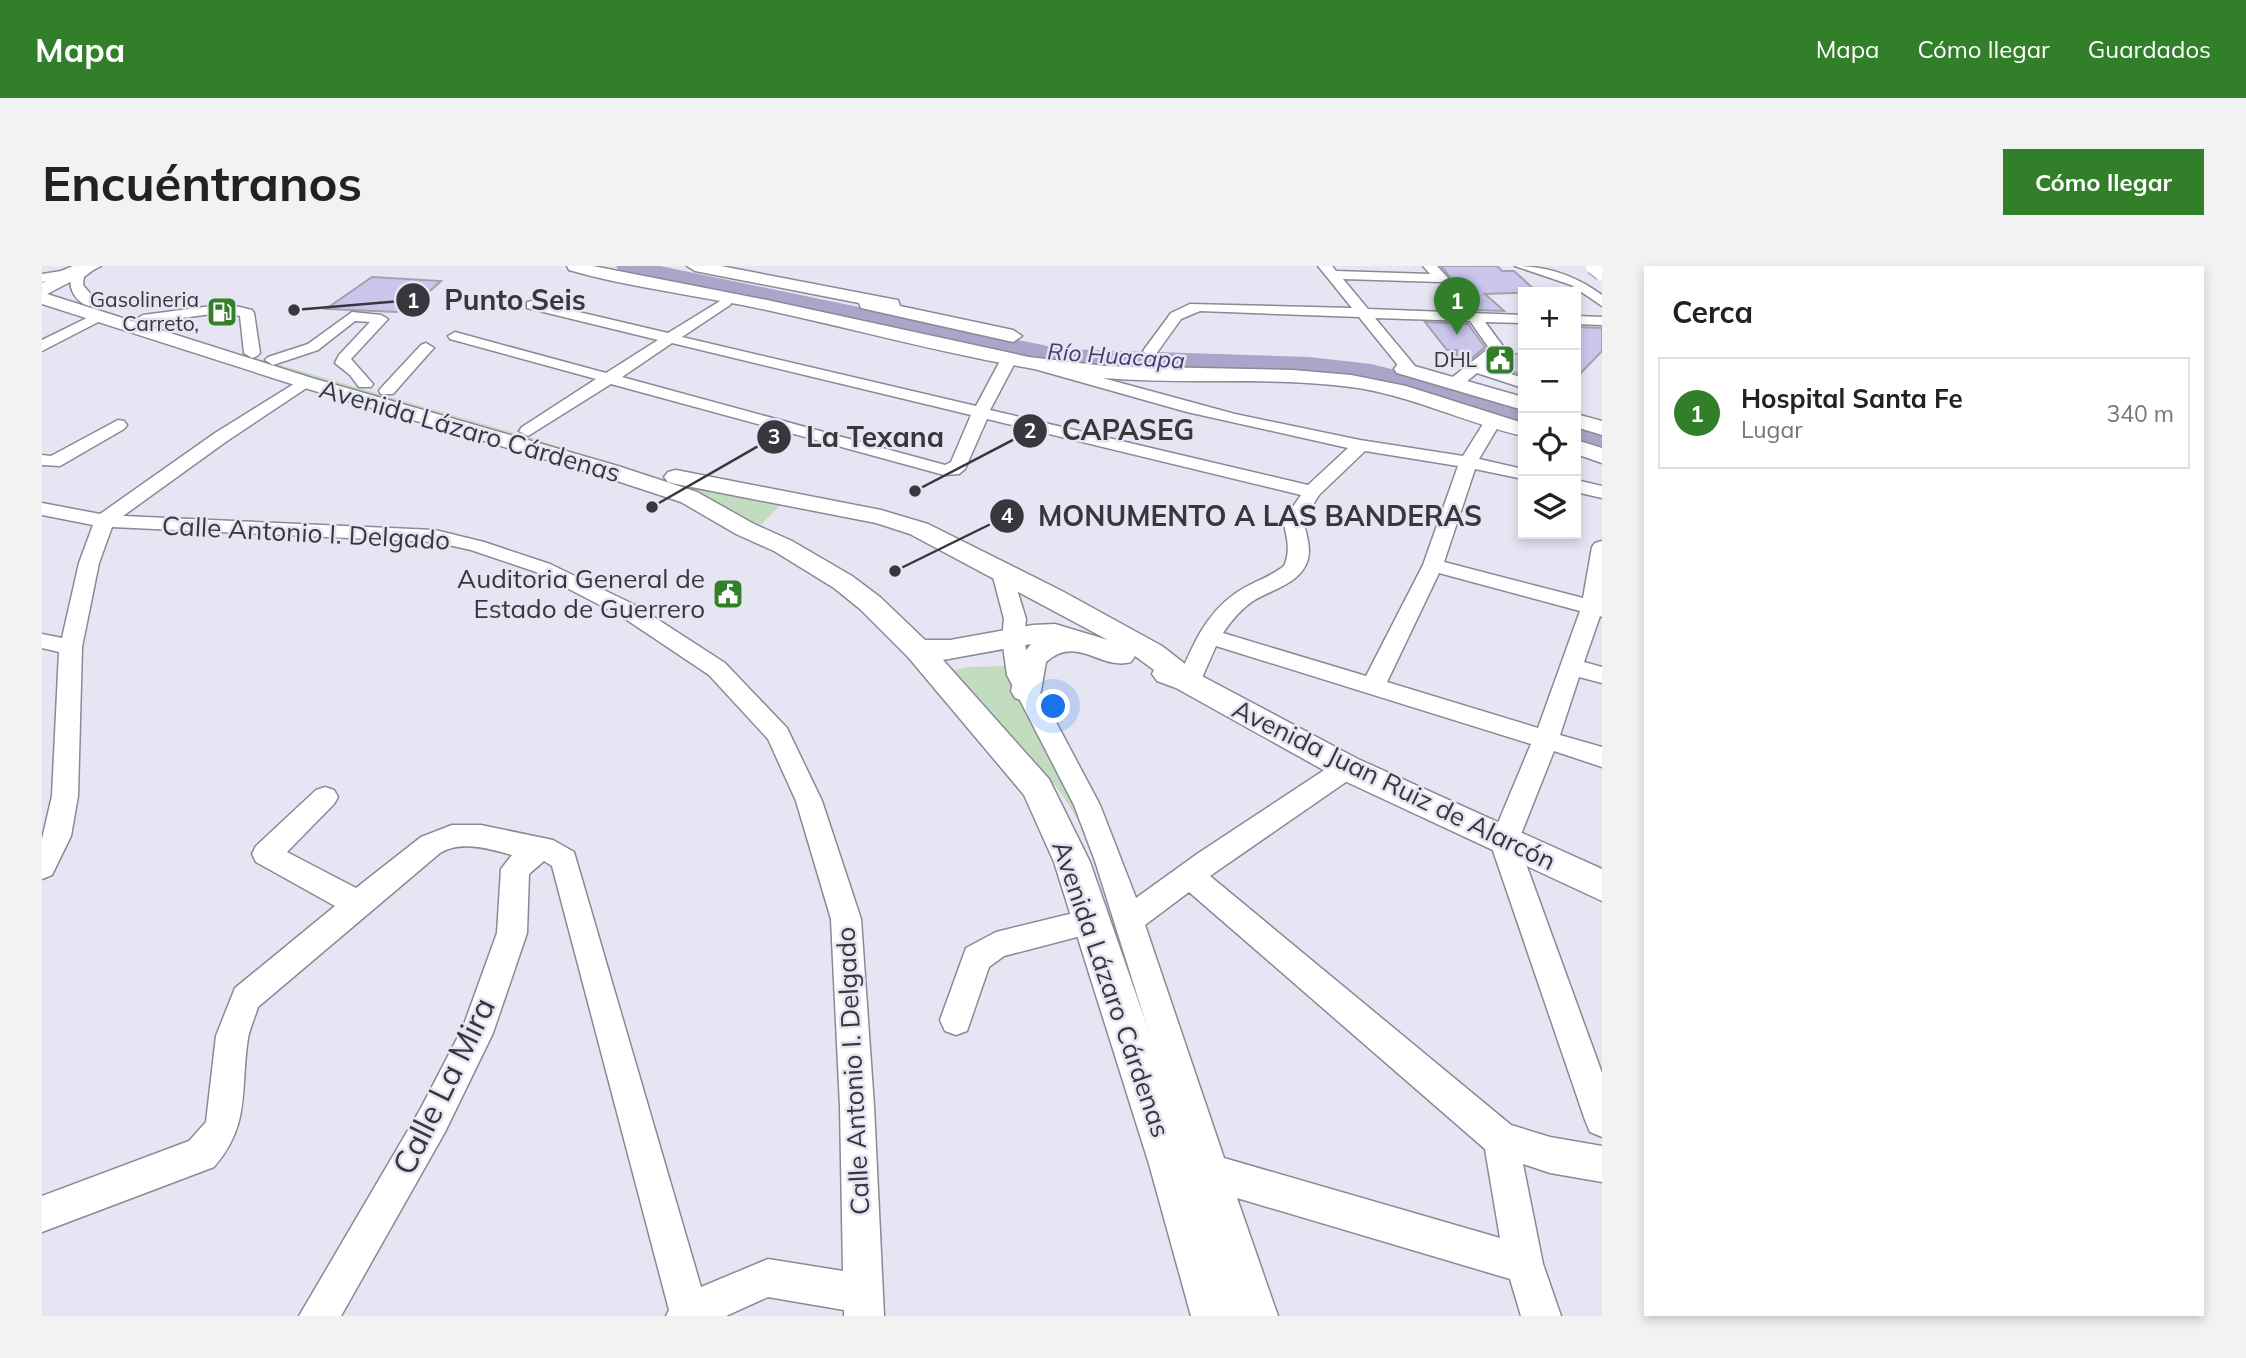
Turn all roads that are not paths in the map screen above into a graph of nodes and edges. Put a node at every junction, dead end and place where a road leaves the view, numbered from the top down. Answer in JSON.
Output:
{"nodes":[{"id":1,"x":558,"y":266,"type":"edge"},
{"id":2,"x":575,"y":266,"type":"edge"},
{"id":3,"x":1430,"y":266,"type":"edge"},
{"id":4,"x":1522,"y":266,"type":"edge"},
{"id":5,"x":1560,"y":266,"type":"edge"},
{"id":6,"x":87,"y":267,"type":"edge"},
{"id":7,"x":687,"y":267,"type":"edge"},
{"id":8,"x":1602,"y":269,"type":"edge"},
{"id":9,"x":1329,"y":271,"type":"edge"},
{"id":10,"x":1588,"y":275,"type":"edge"},
{"id":11,"x":1602,"y":286,"type":"edge"},
{"id":12,"x":44,"y":288,"type":"edge"},
{"id":13,"x":725,"y":302,"type":"junction"},
{"id":14,"x":1602,"y":302,"type":"edge"},
{"id":15,"x":532,"y":304,"type":"dead end"},
{"id":16,"x":95,"y":309,"type":"junction"},
{"id":17,"x":797,"y":312,"type":"junction"},
{"id":18,"x":1365,"y":314,"type":"junction"},
{"id":19,"x":930,"y":317,"type":"junction"},
{"id":20,"x":1474,"y":317,"type":"junction"},
{"id":21,"x":144,"y":319,"type":"junction"},
{"id":22,"x":1518,"y":319,"type":"edge"},
{"id":23,"x":1581,"y":320,"type":"edge"},
{"id":24,"x":1602,"y":321,"type":"edge"},
{"id":25,"x":456,"y":336,"type":"dead end"},
{"id":26,"x":666,"y":339,"type":"junction"},
{"id":27,"x":1028,"y":340,"type":"dead end"},
{"id":28,"x":42,"y":345,"type":"edge"},
{"id":29,"x":426,"y":348,"type":"dead end"},
{"id":30,"x":1129,"y":350,"type":"dead end"},
{"id":31,"x":1151,"y":351,"type":"junction"},
{"id":32,"x":1177,"y":352,"type":"dead end"},
{"id":33,"x":262,"y":357,"type":"junction"},
{"id":34,"x":1019,"y":361,"type":"junction"},
{"id":35,"x":1380,"y":364,"type":"dead end"},
{"id":36,"x":1476,"y":368,"type":"junction"},
{"id":37,"x":1410,"y":371,"type":"junction"},
{"id":38,"x":607,"y":377,"type":"junction"},
{"id":39,"x":1518,"y":381,"type":"edge"},
{"id":40,"x":305,"y":383,"type":"junction"},
{"id":41,"x":1455,"y":383,"type":"junction"},
{"id":42,"x":365,"y":384,"type":"junction"},
{"id":43,"x":387,"y":391,"type":"junction"},
{"id":44,"x":1518,"y":402,"type":"edge"},
{"id":45,"x":981,"y":412,"type":"junction"},
{"id":46,"x":1494,"y":420,"type":"junction"},
{"id":47,"x":1581,"y":421,"type":"edge"},
{"id":48,"x":1601,"y":425,"type":"edge"},
{"id":49,"x":1518,"y":428,"type":"edge"},
{"id":50,"x":528,"y":431,"type":"junction"},
{"id":51,"x":1361,"y":445,"type":"junction"},
{"id":52,"x":1581,"y":449,"type":"edge"},
{"id":53,"x":42,"y":450,"type":"edge"},
{"id":54,"x":1602,"y":456,"type":"edge"},
{"id":55,"x":42,"y":460,"type":"edge"},
{"id":56,"x":1469,"y":461,"type":"junction"},
{"id":57,"x":1518,"y":473,"type":"edge"},
{"id":58,"x":1581,"y":487,"type":"edge"},
{"id":59,"x":1312,"y":492,"type":"junction"},
{"id":60,"x":1602,"y":492,"type":"edge"},
{"id":61,"x":806,"y":501,"type":"junction"},
{"id":62,"x":42,"y":509,"type":"edge"},
{"id":63,"x":104,"y":521,"type":"junction"},
{"id":64,"x":783,"y":546,"type":"junction"},
{"id":65,"x":1602,"y":547,"type":"edge"},
{"id":66,"x":1433,"y":565,"type":"junction"},
{"id":67,"x":1002,"y":573,"type":"junction"},
{"id":68,"x":1597,"y":608,"type":"edge"},
{"id":69,"x":1208,"y":636,"type":"junction"},
{"id":70,"x":1013,"y":639,"type":"junction"},
{"id":71,"x":1082,"y":640,"type":"junction"},
{"id":72,"x":42,"y":641,"type":"edge"},
{"id":73,"x":71,"y":647,"type":"junction"},
{"id":74,"x":918,"y":650,"type":"junction"},
{"id":75,"x":1571,"y":667,"type":"junction"},
{"id":76,"x":1602,"y":675,"type":"edge"},
{"id":77,"x":1188,"y":682,"type":"junction"},
{"id":78,"x":1373,"y":686,"type":"junction"},
{"id":79,"x":1026,"y":691,"type":"junction"},
{"id":80,"x":1546,"y":739,"type":"junction"},
{"id":81,"x":1602,"y":757,"type":"edge"},
{"id":82,"x":1347,"y":768,"type":"junction"},
{"id":83,"x":325,"y":797,"type":"dead end"},
{"id":84,"x":49,"y":825,"type":"edge"},
{"id":85,"x":1504,"y":842,"type":"junction"},
{"id":86,"x":538,"y":850,"type":"junction"},
{"id":87,"x":42,"y":867,"type":"edge"},
{"id":88,"x":1189,"y":875,"type":"junction"},
{"id":89,"x":1602,"y":886,"type":"edge"},
{"id":90,"x":359,"y":904,"type":"junction"},
{"id":91,"x":1129,"y":919,"type":"junction"},
{"id":92,"x":1090,"y":922,"type":"junction"},
{"id":93,"x":956,"y":1020,"type":"dead end"},
{"id":94,"x":1602,"y":1120,"type":"edge"},
{"id":95,"x":1501,"y":1140,"type":"junction"},
{"id":96,"x":1602,"y":1164,"type":"edge"},
{"id":97,"x":1212,"y":1172,"type":"junction"},
{"id":98,"x":42,"y":1213,"type":"edge"},
{"id":99,"x":1524,"y":1264,"type":"junction"},
{"id":100,"x":865,"y":1305,"type":"edge"},
{"id":101,"x":687,"y":1314,"type":"edge"},
{"id":102,"x":319,"y":1316,"type":"edge"},
{"id":103,"x":1216,"y":1316,"type":"edge"},
{"id":104,"x":1258,"y":1316,"type":"edge"},
{"id":105,"x":1541,"y":1316,"type":"edge"}],
"edges":[{"from":1,"to":13,"type":"main road"},
{"from":2,"to":17,"type":"main road"},
{"from":3,"to":9,"type":"street"},
{"from":4,"to":10,"type":"street"},
{"from":5,"to":10,"type":"street"},
{"from":6,"to":12,"type":"main road"},
{"from":6,"to":16,"type":"street"},
{"from":7,"to":19,"type":"main road"},
{"from":7,"to":19,"type":"main road"},
{"from":8,"to":10,"type":"street"},
{"from":9,"to":18,"type":"street"},
{"from":10,"to":11,"type":"street"},
{"from":10,"to":14,"type":"street"},
{"from":12,"to":16,"type":"main road","name":"Avenida Lázaro Cárdenas"},
{"from":13,"to":17,"type":"main road"},
{"from":13,"to":26,"type":"street"},
{"from":15,"to":26,"type":"street"},
{"from":16,"to":21,"type":"main road","name":"Avenida Lázaro Cárdenas"},
{"from":16,"to":28,"type":"street"},
{"from":16,"to":40,"type":"main road","name":"Avenida Lázaro Cárdenas"},
{"from":17,"to":34,"type":"main road"},
{"from":18,"to":20,"type":"street"},
{"from":18,"to":31,"type":"street"},
{"from":18,"to":37,"type":"street"},
{"from":19,"to":27,"type":"main road"},
{"from":20,"to":22,"type":"street"},
{"from":20,"to":36,"type":"street"},
{"from":21,"to":33,"type":"main road","name":"Avenida Lázaro Cárdenas"},
{"from":21,"to":33,"type":"street"},
{"from":23,"to":24,"type":"street"},
{"from":25,"to":38,"type":"street"},
{"from":26,"to":38,"type":"street"},
{"from":26,"to":45,"type":"street"},
{"from":29,"to":43,"type":"street"},
{"from":30,"to":31,"type":"main road"},
{"from":31,"to":32,"type":"main road"},
{"from":33,"to":42,"type":"main road","name":"Avenida Lázaro Cárdenas"},
{"from":33,"to":42,"type":"street"},
{"from":34,"to":45,"type":"street"},
{"from":34,"to":46,"type":"main road"},
{"from":34,"to":51,"type":"street"},
{"from":35,"to":37,"type":"main road"},
{"from":36,"to":39,"type":"street"},
{"from":36,"to":41,"type":"street"},
{"from":37,"to":41,"type":"main road"},
{"from":38,"to":45,"type":"street"},
{"from":38,"to":50,"type":"street"},
{"from":40,"to":63,"type":"street"},
{"from":40,"to":64,"type":"main road","name":"Avenida Lázaro Cárdenas"},
{"from":41,"to":44,"type":"main road"},
{"from":42,"to":43,"type":"main road","name":"Avenida Lázaro Cárdenas"},
{"from":43,"to":50,"type":"main road","name":"Avenida Lázaro Cárdenas"},
{"from":45,"to":59,"type":"street"},
{"from":46,"to":49,"type":"main road"},
{"from":46,"to":56,"type":"street"},
{"from":47,"to":48,"type":"main road"},
{"from":50,"to":61,"type":"main road","name":"Avenida Lázaro Cárdenas"},
{"from":51,"to":56,"type":"street"},
{"from":51,"to":59,"type":"street"},
{"from":52,"to":54,"type":"main road"},
{"from":53,"to":55,"type":"street"},
{"from":56,"to":57,"type":"street"},
{"from":56,"to":66,"type":"street"},
{"from":58,"to":60,"type":"street"},
{"from":59,"to":69,"type":"street"},
{"from":61,"to":64,"type":"main road"},
{"from":61,"to":67,"type":"main road","name":"Avenida Lázaro Cárdenas"},
{"from":62,"to":63,"type":"street","name":"Calle Antonio I. Delgado"},
{"from":63,"to":73,"type":"street"},
{"from":63,"to":100,"type":"street","name":"Calle Antonio I. Delgado"},
{"from":64,"to":74,"type":"main road","name":"Avenida Lázaro Cárdenas"},
{"from":65,"to":68,"type":"street"},
{"from":66,"to":68,"type":"street"},
{"from":66,"to":78,"type":"street"},
{"from":67,"to":70,"type":"street","name":"Avenida Lázaro Cárdenas"},
{"from":67,"to":77,"type":"main road","name":"Avenida Lázaro Cárdenas"},
{"from":68,"to":75,"type":"street"},
{"from":69,"to":77,"type":"street"},
{"from":69,"to":78,"type":"street"},
{"from":70,"to":71,"type":"main road"},
{"from":70,"to":74,"type":"main road"},
{"from":70,"to":79,"type":"street","name":"Avenida Lázaro Cárdenas"},
{"from":71,"to":77,"type":"main road"},
{"from":71,"to":79,"type":"main road"},
{"from":72,"to":73,"type":"street"},
{"from":73,"to":84,"type":"street"},
{"from":74,"to":92,"type":"main road","name":"Avenida Lázaro Cárdenas"},
{"from":75,"to":76,"type":"street"},
{"from":75,"to":80,"type":"street"},
{"from":77,"to":82,"type":"main road","name":"Avenida Juan Ruiz de Alarcón"},
{"from":78,"to":80,"type":"street"},
{"from":79,"to":91,"type":"street","name":"Avenida Lázaro Cárdenas"},
{"from":80,"to":81,"type":"street"},
{"from":80,"to":85,"type":"street"},
{"from":82,"to":85,"type":"main road","name":"Avenida Juan Ruiz de Alarcón"},
{"from":82,"to":88,"type":"street"},
{"from":83,"to":90,"type":"street"},
{"from":84,"to":87,"type":"street"},
{"from":85,"to":89,"type":"main road","name":"Avenida Juan Ruiz de Alarcón"},
{"from":85,"to":94,"type":"street"},
{"from":86,"to":90,"type":"street"},
{"from":86,"to":101,"type":"street"},
{"from":86,"to":102,"type":"street","name":"Calle La Mira"},
{"from":88,"to":91,"type":"street"},
{"from":88,"to":95,"type":"street"},
{"from":90,"to":98,"type":"street"},
{"from":91,"to":97,"type":"street","name":"Avenida Lázaro Cárdenas"},
{"from":92,"to":93,"type":"street"},
{"from":92,"to":103,"type":"main road","name":"Avenida Lázaro Cárdenas"},
{"from":95,"to":96,"type":"street"},
{"from":95,"to":99,"type":"street"},
{"from":97,"to":99,"type":"street"},
{"from":97,"to":104,"type":"street","name":"Avenida Lázaro Cárdenas"},
{"from":99,"to":105,"type":"street"},
{"from":100,"to":101,"type":"street"}]}
